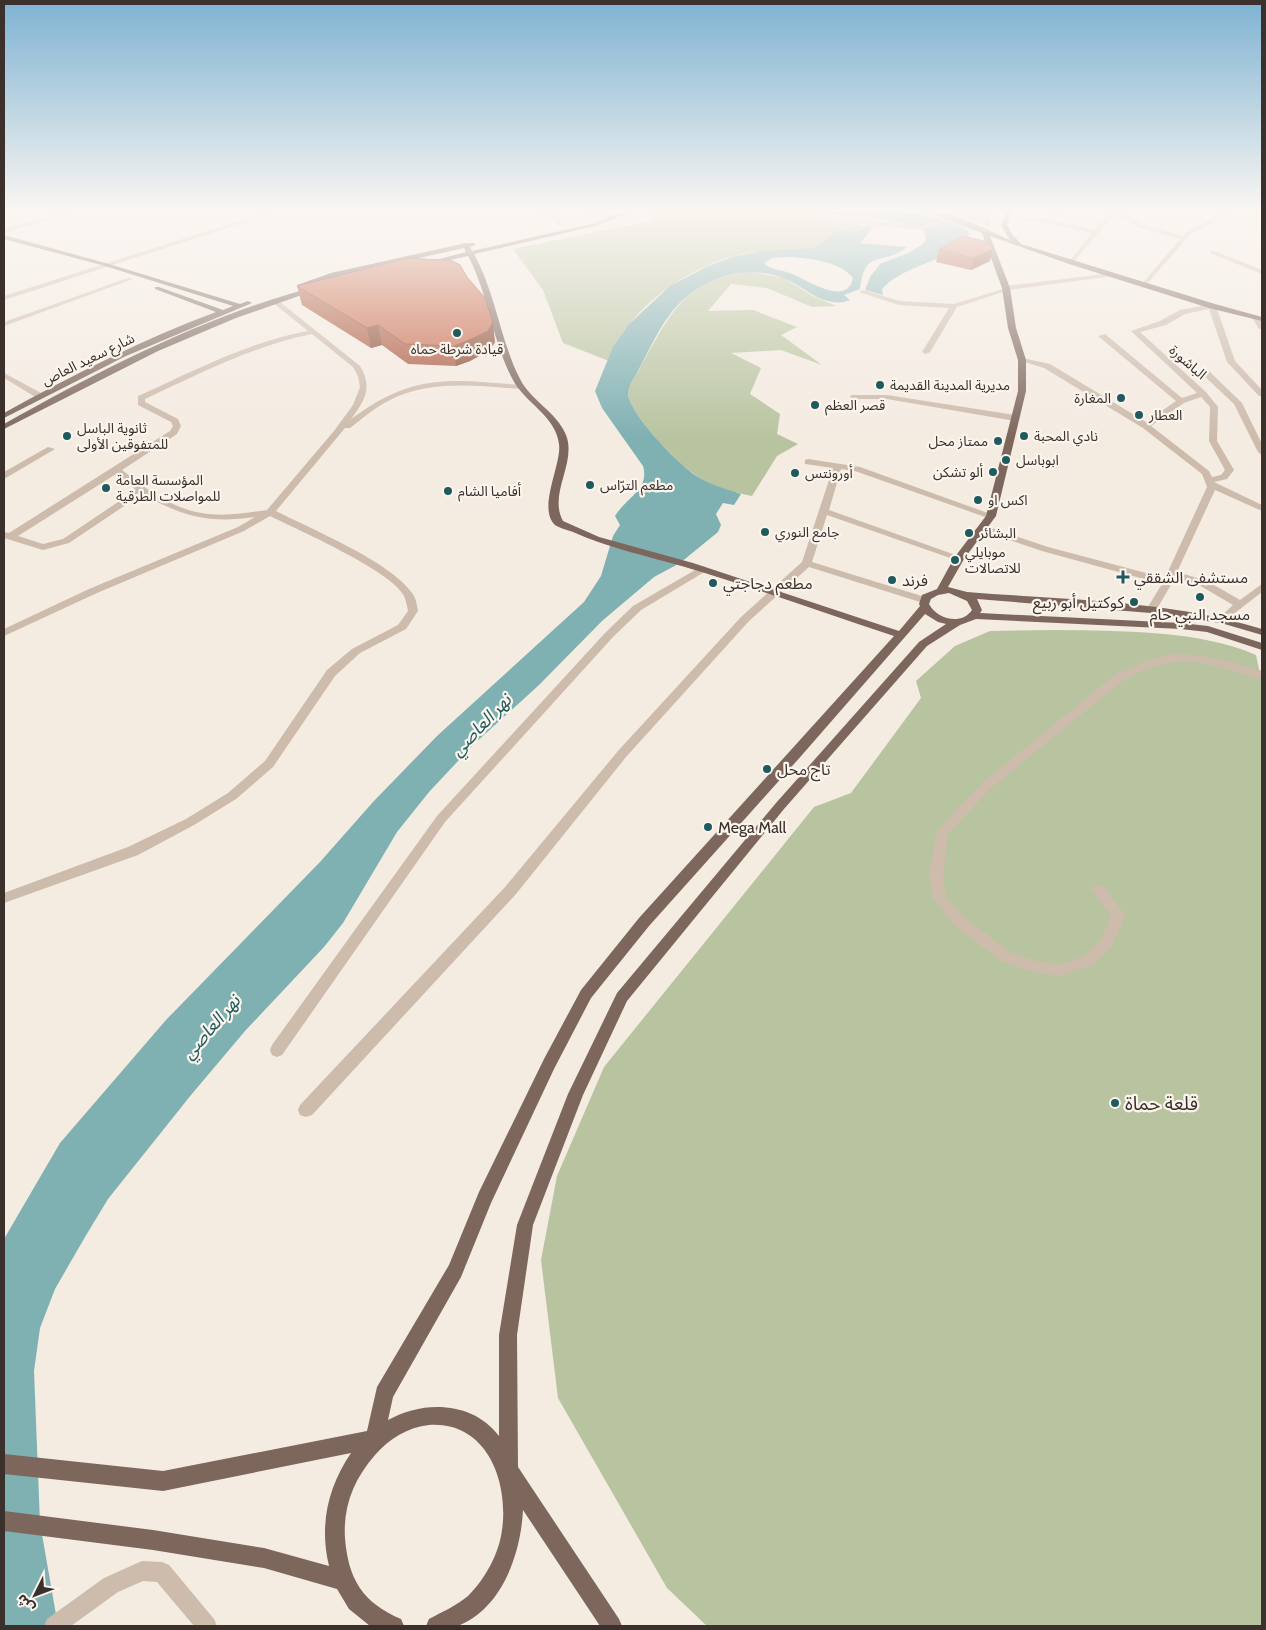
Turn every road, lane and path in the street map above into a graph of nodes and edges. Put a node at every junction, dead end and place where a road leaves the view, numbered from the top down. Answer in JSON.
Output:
{"nodes":[{"id":1,"x":41,"y":286,"type":"edge"},
{"id":2,"x":110,"y":286,"type":"edge"},
{"id":3,"x":150,"y":286,"type":"edge"},
{"id":4,"x":175,"y":286,"type":"edge"},
{"id":5,"x":299,"y":286,"type":"edge"},
{"id":6,"x":322,"y":286,"type":"edge"},
{"id":7,"x":485,"y":286,"type":"edge"},
{"id":8,"x":1005,"y":286,"type":"edge"},
{"id":9,"x":1034,"y":286,"type":"edge"},
{"id":10,"x":1147,"y":286,"type":"edge"},
{"id":11,"x":1006,"y":290,"type":"junction"},
{"id":12,"x":863,"y":292,"type":"dead end"},
{"id":13,"x":4,"y":298,"type":"edge"},
{"id":14,"x":275,"y":300,"type":"junction"},
{"id":15,"x":240,"y":306,"type":"junction"},
{"id":16,"x":954,"y":306,"type":"junction"},
{"id":17,"x":1212,"y":306,"type":"junction"},
{"id":18,"x":223,"y":312,"type":"junction"},
{"id":19,"x":1259,"y":318,"type":"edge"},
{"id":20,"x":4,"y":324,"type":"edge"},
{"id":21,"x":1262,"y":326,"type":"edge"},
{"id":22,"x":312,"y":332,"type":"junction"},
{"id":23,"x":1102,"y":336,"type":"dead end"},
{"id":24,"x":926,"y":352,"type":"dead end"},
{"id":25,"x":1022,"y":360,"type":"junction"},
{"id":26,"x":1204,"y":371,"type":"dead end"},
{"id":27,"x":4,"y":375,"type":"edge"},
{"id":28,"x":521,"y":387,"type":"junction"},
{"id":29,"x":1203,"y":394,"type":"junction"},
{"id":30,"x":1262,"y":394,"type":"edge"},
{"id":31,"x":363,"y":395,"type":"junction"},
{"id":32,"x":40,"y":396,"type":"junction"},
{"id":33,"x":854,"y":397,"type":"dead end"},
{"id":34,"x":386,"y":398,"type":"junction"},
{"id":35,"x":1181,"y":401,"type":"junction"},
{"id":36,"x":4,"y":416,"type":"edge"},
{"id":37,"x":1015,"y":418,"type":"junction"},
{"id":38,"x":1146,"y":426,"type":"junction"},
{"id":39,"x":4,"y":427,"type":"edge"},
{"id":40,"x":337,"y":433,"type":"junction"},
{"id":41,"x":51,"y":449,"type":"dead end"},
{"id":42,"x":1262,"y":452,"type":"edge"},
{"id":43,"x":808,"y":462,"type":"dead end"},
{"id":44,"x":838,"y":464,"type":"junction"},
{"id":45,"x":116,"y":470,"type":"junction"},
{"id":46,"x":4,"y":476,"type":"edge"},
{"id":47,"x":1210,"y":482,"type":"junction"},
{"id":48,"x":142,"y":490,"type":"junction"},
{"id":49,"x":1262,"y":508,"type":"edge"},
{"id":50,"x":823,"y":511,"type":"junction"},
{"id":51,"x":270,"y":512,"type":"junction"},
{"id":52,"x":991,"y":516,"type":"junction"},
{"id":53,"x":982,"y":528,"type":"junction"},
{"id":54,"x":7,"y":536,"type":"edge"},
{"id":55,"x":960,"y":558,"type":"junction"},
{"id":56,"x":807,"y":563,"type":"junction"},
{"id":57,"x":702,"y":569,"type":"junction"},
{"id":58,"x":1170,"y":578,"type":"junction"},
{"id":59,"x":1262,"y":587,"type":"edge"},
{"id":60,"x":941,"y":590,"type":"junction"},
{"id":61,"x":774,"y":592,"type":"junction"},
{"id":62,"x":966,"y":595,"type":"junction"},
{"id":63,"x":925,"y":604,"type":"junction"},
{"id":64,"x":1240,"y":605,"type":"junction"},
{"id":65,"x":1151,"y":610,"type":"junction"},
{"id":66,"x":975,"y":616,"type":"junction"},
{"id":67,"x":1222,"y":620,"type":"junction"},
{"id":68,"x":956,"y":622,"type":"junction"},
{"id":69,"x":1262,"y":632,"type":"edge"},
{"id":70,"x":4,"y":633,"type":"edge"},
{"id":71,"x":901,"y":635,"type":"junction"},
{"id":72,"x":1262,"y":647,"type":"edge"},
{"id":73,"x":1262,"y":675,"type":"edge"},
{"id":74,"x":1099,"y":890,"type":"dead end"},
{"id":75,"x":4,"y":898,"type":"edge"},
{"id":76,"x":277,"y":1050,"type":"dead end"},
{"id":77,"x":306,"y":1110,"type":"dead end"},
{"id":78,"x":375,"y":1439,"type":"junction"},
{"id":79,"x":4,"y":1464,"type":"edge"},
{"id":80,"x":508,"y":1470,"type":"junction"},
{"id":81,"x":4,"y":1521,"type":"edge"},
{"id":82,"x":342,"y":1580,"type":"junction"},
{"id":83,"x":54,"y":1626,"type":"edge"},
{"id":84,"x":207,"y":1626,"type":"edge"},
{"id":85,"x":394,"y":1626,"type":"edge"},
{"id":86,"x":436,"y":1626,"type":"edge"},
{"id":87,"x":612,"y":1626,"type":"edge"}],
"edges":[{"from":1,"to":13,"type":"street"},
{"from":2,"to":20,"type":"street"},
{"from":3,"to":18,"type":"main road"},
{"from":4,"to":15,"type":"main road"},
{"from":5,"to":15,"type":"main road","name":"شارع سعيد العاص"},
{"from":6,"to":14,"type":"main road"},
{"from":7,"to":28,"type":"main road"},
{"from":8,"to":11,"type":"main road"},
{"from":9,"to":11,"type":"street"},
{"from":10,"to":17,"type":"main road"},
{"from":11,"to":16,"type":"street"},
{"from":11,"to":25,"type":"main road"},
{"from":12,"to":16,"type":"street"},
{"from":14,"to":22,"type":"street"},
{"from":14,"to":39,"type":"main road"},
{"from":15,"to":18,"type":"main road","name":"شارع سعيد العاص"},
{"from":16,"to":24,"type":"street"},
{"from":17,"to":19,"type":"main road"},
{"from":17,"to":29,"type":"street","name":"الباشورة"},
{"from":17,"to":30,"type":"street"},
{"from":18,"to":32,"type":"main road","name":"شارع سعيد العاص"},
{"from":19,"to":21,"type":"street"},
{"from":22,"to":31,"type":"street"},
{"from":22,"to":45,"type":"street"},
{"from":23,"to":35,"type":"street"},
{"from":25,"to":37,"type":"main road"},
{"from":25,"to":38,"type":"street"},
{"from":26,"to":42,"type":"street"},
{"from":27,"to":32,"type":"street"},
{"from":28,"to":34,"type":"street"},
{"from":28,"to":57,"type":"main road"},
{"from":29,"to":35,"type":"street"},
{"from":29,"to":47,"type":"street","name":"الباشورة"},
{"from":31,"to":34,"type":"street"},
{"from":31,"to":40,"type":"street"},
{"from":32,"to":36,"type":"main road","name":"شارع سعيد العاص"},
{"from":33,"to":37,"type":"street"},
{"from":34,"to":40,"type":"street"},
{"from":35,"to":38,"type":"street"},
{"from":37,"to":52,"type":"main road"},
{"from":38,"to":47,"type":"street"},
{"from":40,"to":51,"type":"street"},
{"from":41,"to":46,"type":"street"},
{"from":43,"to":44,"type":"street"},
{"from":44,"to":50,"type":"street"},
{"from":44,"to":52,"type":"street"},
{"from":45,"to":48,"type":"street"},
{"from":45,"to":54,"type":"street"},
{"from":47,"to":49,"type":"street"},
{"from":47,"to":58,"type":"street"},
{"from":48,"to":51,"type":"street"},
{"from":48,"to":54,"type":"street"},
{"from":50,"to":55,"type":"street"},
{"from":50,"to":56,"type":"street"},
{"from":51,"to":70,"type":"street"},
{"from":51,"to":75,"type":"street"},
{"from":52,"to":53,"type":"main road"},
{"from":53,"to":55,"type":"main road"},
{"from":53,"to":58,"type":"street"},
{"from":55,"to":60,"type":"main road"},
{"from":56,"to":61,"type":"street"},
{"from":56,"to":63,"type":"street"},
{"from":57,"to":61,"type":"main road"},
{"from":57,"to":76,"type":"street"},
{"from":58,"to":64,"type":"street"},
{"from":58,"to":65,"type":"street"},
{"from":59,"to":64,"type":"street"},
{"from":60,"to":62,"type":"main road"},
{"from":60,"to":63,"type":"main road"},
{"from":61,"to":71,"type":"main road"},
{"from":61,"to":77,"type":"street"},
{"from":62,"to":65,"type":"main road"},
{"from":62,"to":66,"type":"main road"},
{"from":63,"to":68,"type":"main road"},
{"from":63,"to":71,"type":"main road"},
{"from":64,"to":67,"type":"street"},
{"from":65,"to":67,"type":"main road"},
{"from":66,"to":68,"type":"main road"},
{"from":66,"to":72,"type":"main road"},
{"from":67,"to":69,"type":"main road"},
{"from":68,"to":80,"type":"main road"},
{"from":71,"to":78,"type":"main road"},
{"from":73,"to":74,"type":"street"},
{"from":78,"to":79,"type":"main road"},
{"from":78,"to":80,"type":"main road"},
{"from":78,"to":82,"type":"main road"},
{"from":80,"to":86,"type":"main road"},
{"from":80,"to":87,"type":"main road"},
{"from":81,"to":82,"type":"main road"},
{"from":82,"to":85,"type":"main road"},
{"from":83,"to":84,"type":"street"}]}
